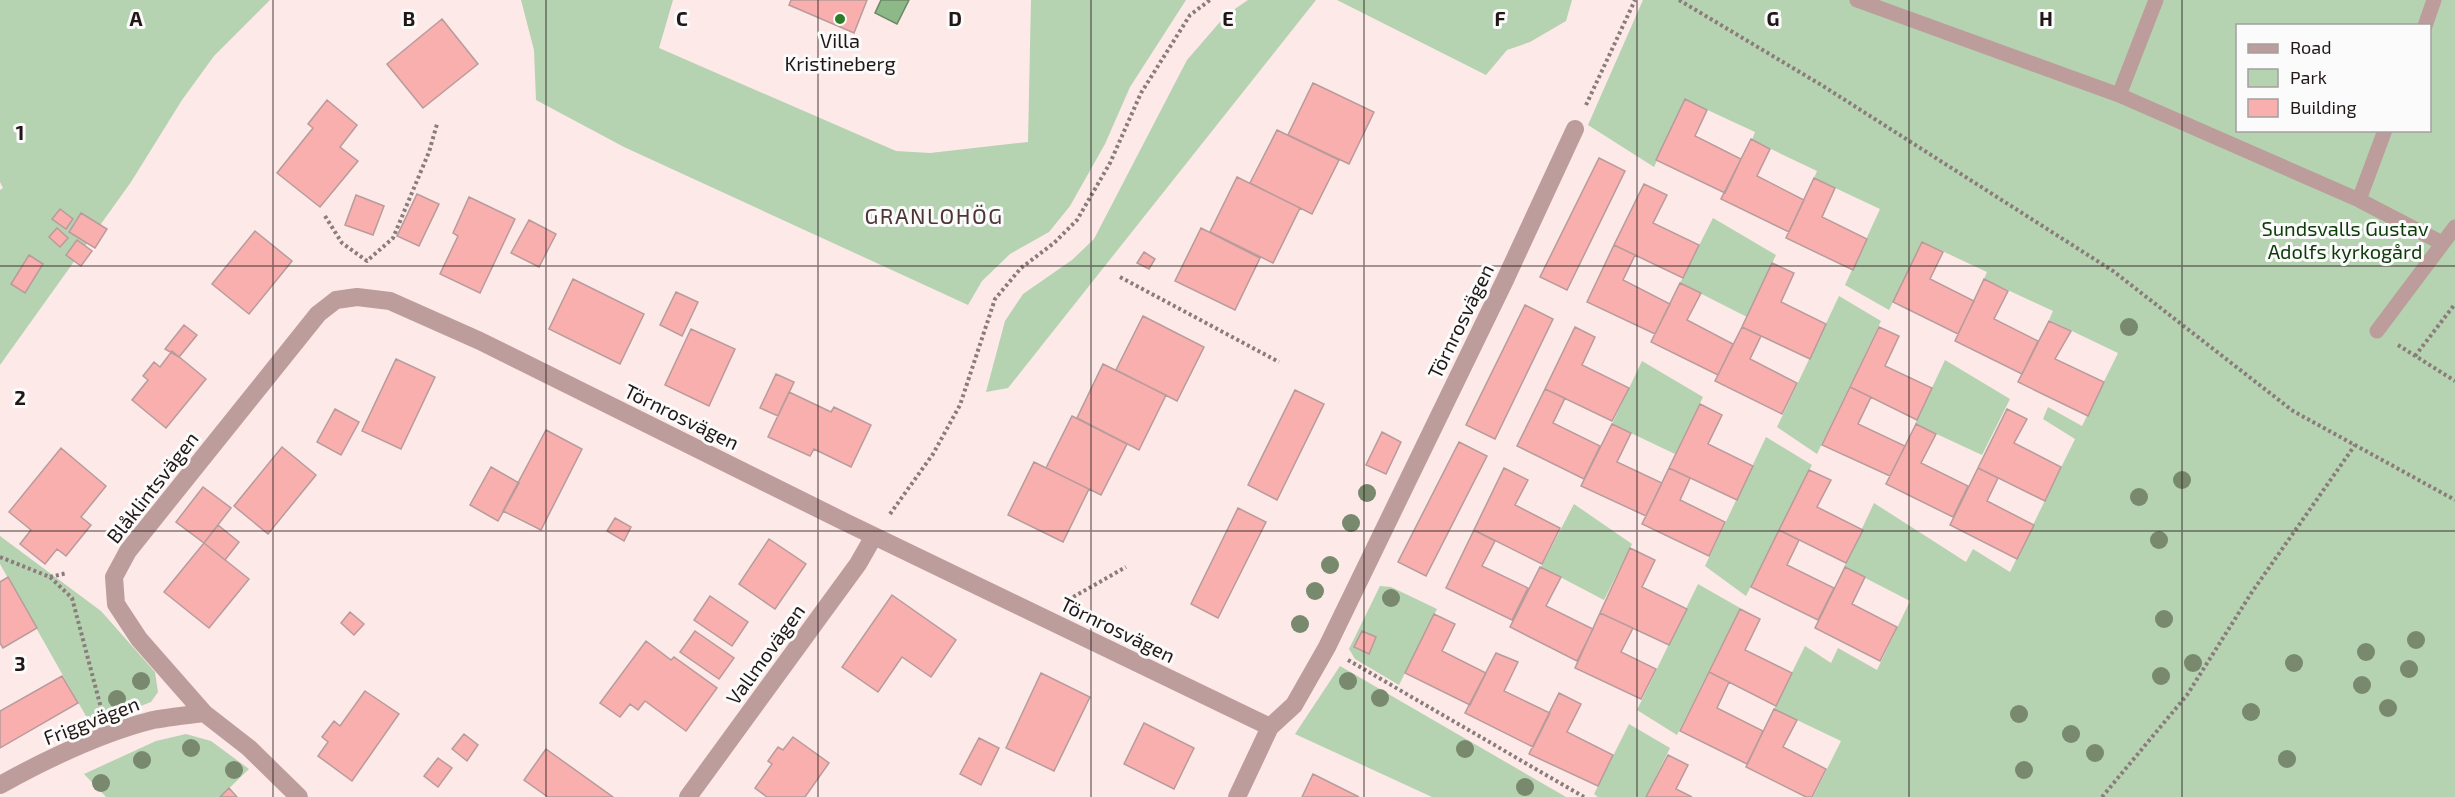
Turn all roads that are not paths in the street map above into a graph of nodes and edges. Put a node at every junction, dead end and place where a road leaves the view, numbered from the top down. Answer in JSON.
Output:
{"nodes":[{"id":1,"x":2156,"y":0,"type":"edge"},
{"id":2,"x":2434,"y":0,"type":"edge"},
{"id":3,"x":1861,"y":1,"type":"edge"},
{"id":4,"x":2426,"y":24,"type":"edge"},
{"id":5,"x":2119,"y":95,"type":"junction"},
{"id":6,"x":1575,"y":129,"type":"road end"},
{"id":7,"x":2384,"y":132,"type":"edge"},
{"id":8,"x":2359,"y":200,"type":"junction"},
{"id":9,"x":2455,"y":227,"type":"edge"},
{"id":10,"x":2442,"y":243,"type":"junction"},
{"id":11,"x":336,"y":300,"type":"joint"},
{"id":12,"x":2377,"y":332,"type":"dead end"},
{"id":13,"x":874,"y":536,"type":"junction"},
{"id":14,"x":204,"y":713,"type":"junction"},
{"id":15,"x":1270,"y":728,"type":"junction"},
{"id":16,"x":0,"y":785,"type":"edge"},
{"id":17,"x":299,"y":797,"type":"edge"},
{"id":18,"x":688,"y":797,"type":"edge"},
{"id":19,"x":1237,"y":797,"type":"edge"}],
"edges":[{"from":1,"to":5,"type":"lane"},
{"from":2,"to":4,"type":"lane"},
{"from":3,"to":5,"type":"lane"},
{"from":5,"to":8,"type":"lane"},
{"from":6,"to":15,"type":"street","name":"Törnrosvägen"},
{"from":7,"to":8,"type":"lane"},
{"from":8,"to":10,"type":"lane"},
{"from":9,"to":10,"type":"lane"},
{"from":10,"to":12,"type":"lane"},
{"from":11,"to":13,"type":"street","name":"Törnrosvägen"},
{"from":11,"to":14,"type":"street","name":"Blåklintsvägen"},
{"from":13,"to":15,"type":"street","name":"Törnrosvägen"},
{"from":13,"to":18,"type":"street","name":"Vallmovägen"},
{"from":14,"to":16,"type":"street","name":"Friggvägen"},
{"from":14,"to":17,"type":"street","name":"Blåklintsvägen"},
{"from":15,"to":19,"type":"street"}]}
